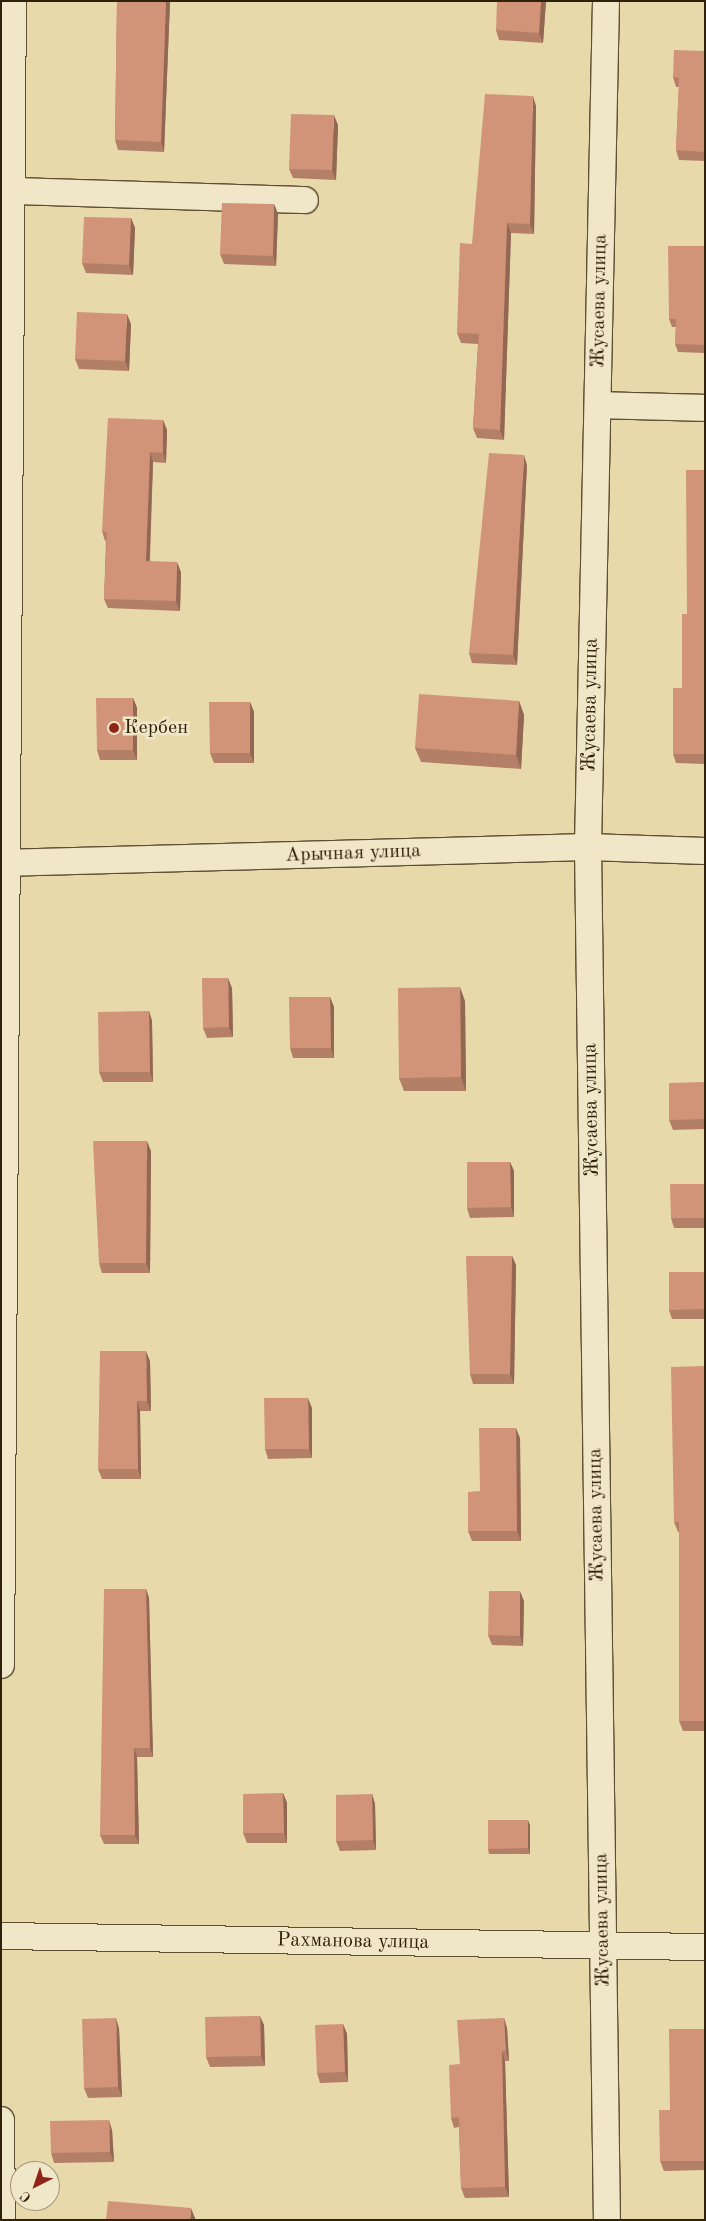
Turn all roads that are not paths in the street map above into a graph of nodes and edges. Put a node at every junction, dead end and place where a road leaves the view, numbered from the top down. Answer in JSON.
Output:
{"nodes":[{"id":1,"x":13,"y":1,"type":"edge"},
{"id":2,"x":606,"y":1,"type":"edge"},
{"id":3,"x":12,"y":191,"type":"junction"},
{"id":4,"x":305,"y":200,"type":"dead end"},
{"id":5,"x":598,"y":405,"type":"junction"},
{"id":6,"x":705,"y":408,"type":"edge"},
{"id":7,"x":588,"y":847,"type":"junction"},
{"id":8,"x":705,"y":851,"type":"edge"},
{"id":9,"x":3,"y":863,"type":"edge"},
{"id":10,"x":1,"y":1665,"type":"edge"},
{"id":11,"x":1,"y":1936,"type":"edge"},
{"id":12,"x":603,"y":1947,"type":"junction"},
{"id":13,"x":705,"y":1947,"type":"edge"},
{"id":14,"x":1,"y":2120,"type":"edge"},
{"id":15,"x":2,"y":2220,"type":"edge"},
{"id":16,"x":607,"y":2220,"type":"edge"}],
"edges":[{"from":1,"to":3,"type":"street"},
{"from":2,"to":5,"type":"street","name":"Жусаева улица"},
{"from":3,"to":4,"type":"street"},
{"from":3,"to":9,"type":"street"},
{"from":5,"to":6,"type":"street"},
{"from":5,"to":7,"type":"street","name":"Жусаева улица"},
{"from":7,"to":8,"type":"street","name":"Арычная улица"},
{"from":7,"to":9,"type":"street","name":"Арычная улица"},
{"from":7,"to":12,"type":"street","name":"Жусаева улица"},
{"from":9,"to":10,"type":"street"},
{"from":11,"to":12,"type":"street","name":"Рахманова улица"},
{"from":12,"to":13,"type":"street","name":"Рахманова улица"},
{"from":12,"to":16,"type":"street","name":"Жусаева улица"},
{"from":14,"to":15,"type":"street"}]}
